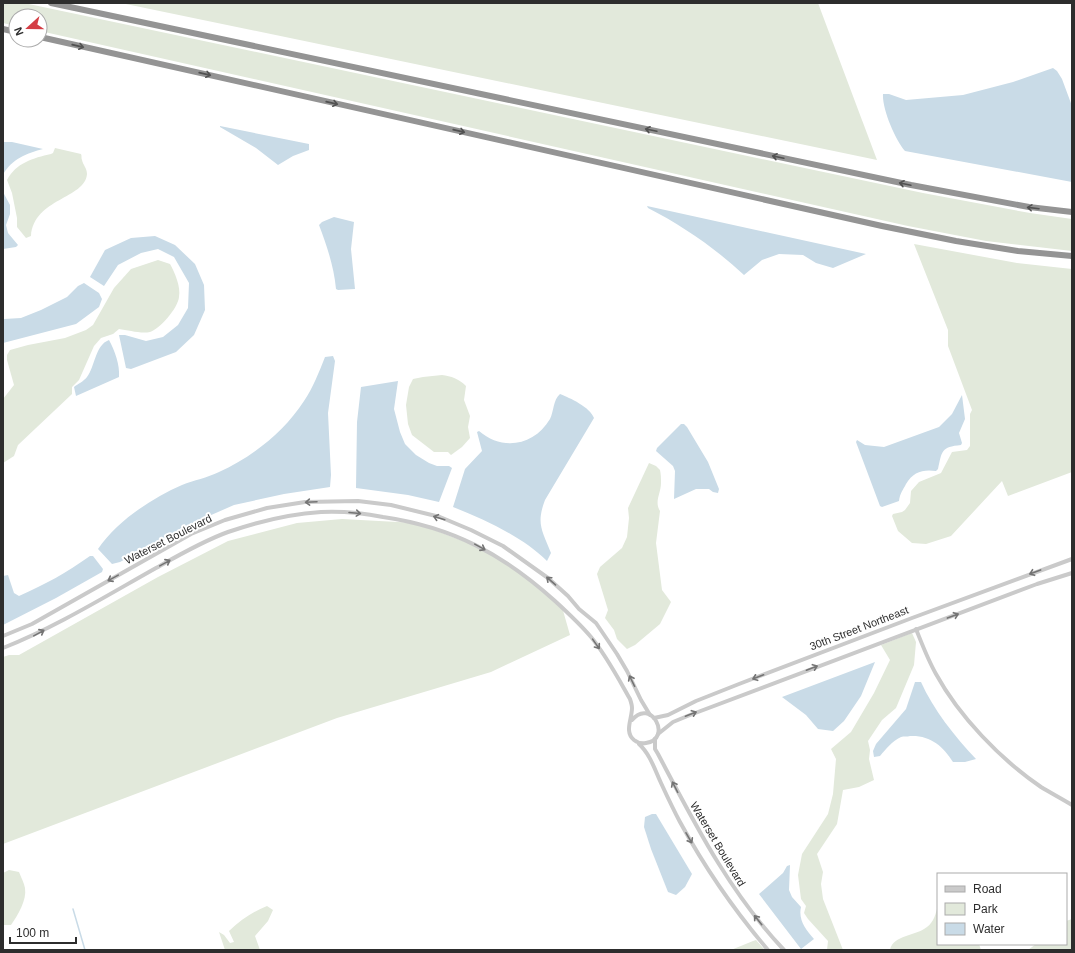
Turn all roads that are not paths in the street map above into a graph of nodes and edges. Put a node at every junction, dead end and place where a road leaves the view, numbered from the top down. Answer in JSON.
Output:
{"nodes":[{"id":1,"x":51,"y":3,"type":"edge"},
{"id":2,"x":48,"y":39,"type":"edge"},
{"id":3,"x":1072,"y":212,"type":"edge"},
{"id":4,"x":1072,"y":256,"type":"edge"},
{"id":5,"x":1072,"y":559,"type":"edge"},
{"id":6,"x":1072,"y":573,"type":"edge"},
{"id":7,"x":916,"y":629,"type":"junction"},
{"id":8,"x":3,"y":636,"type":"edge"},
{"id":9,"x":3,"y":648,"type":"edge"},
{"id":10,"x":652,"y":716,"type":"junction"},
{"id":11,"x":632,"y":720,"type":"junction"},
{"id":12,"x":657,"y":736,"type":"junction"},
{"id":13,"x":637,"y":742,"type":"junction"},
{"id":14,"x":1072,"y":805,"type":"edge"},
{"id":15,"x":768,"y":950,"type":"edge"},
{"id":16,"x":784,"y":950,"type":"edge"}],
"edges":[{"from":3,"to":1,"type":"highway","one_way":true},
{"from":2,"to":4,"type":"highway","one_way":true},
{"from":5,"to":10,"type":"street","name":"30th Street Northeast","one_way":true},
{"from":7,"to":6,"type":"street","name":"30th Street Northeast","one_way":true},
{"from":12,"to":7,"type":"street","name":"30th Street Northeast","one_way":true},
{"from":7,"to":14,"type":"street"},
{"from":10,"to":8,"type":"street","name":"Waterset Boulevard","one_way":true},
{"from":9,"to":11,"type":"street","name":"Waterset Boulevard","one_way":true},
{"from":10,"to":11,"type":"street"},
{"from":10,"to":12,"type":"street"},
{"from":11,"to":13,"type":"street"},
{"from":12,"to":13,"type":"street"},
{"from":16,"to":12,"type":"street","name":"Waterset Boulevard","one_way":true},
{"from":13,"to":15,"type":"street","name":"Waterset Boulevard","one_way":true}]}
